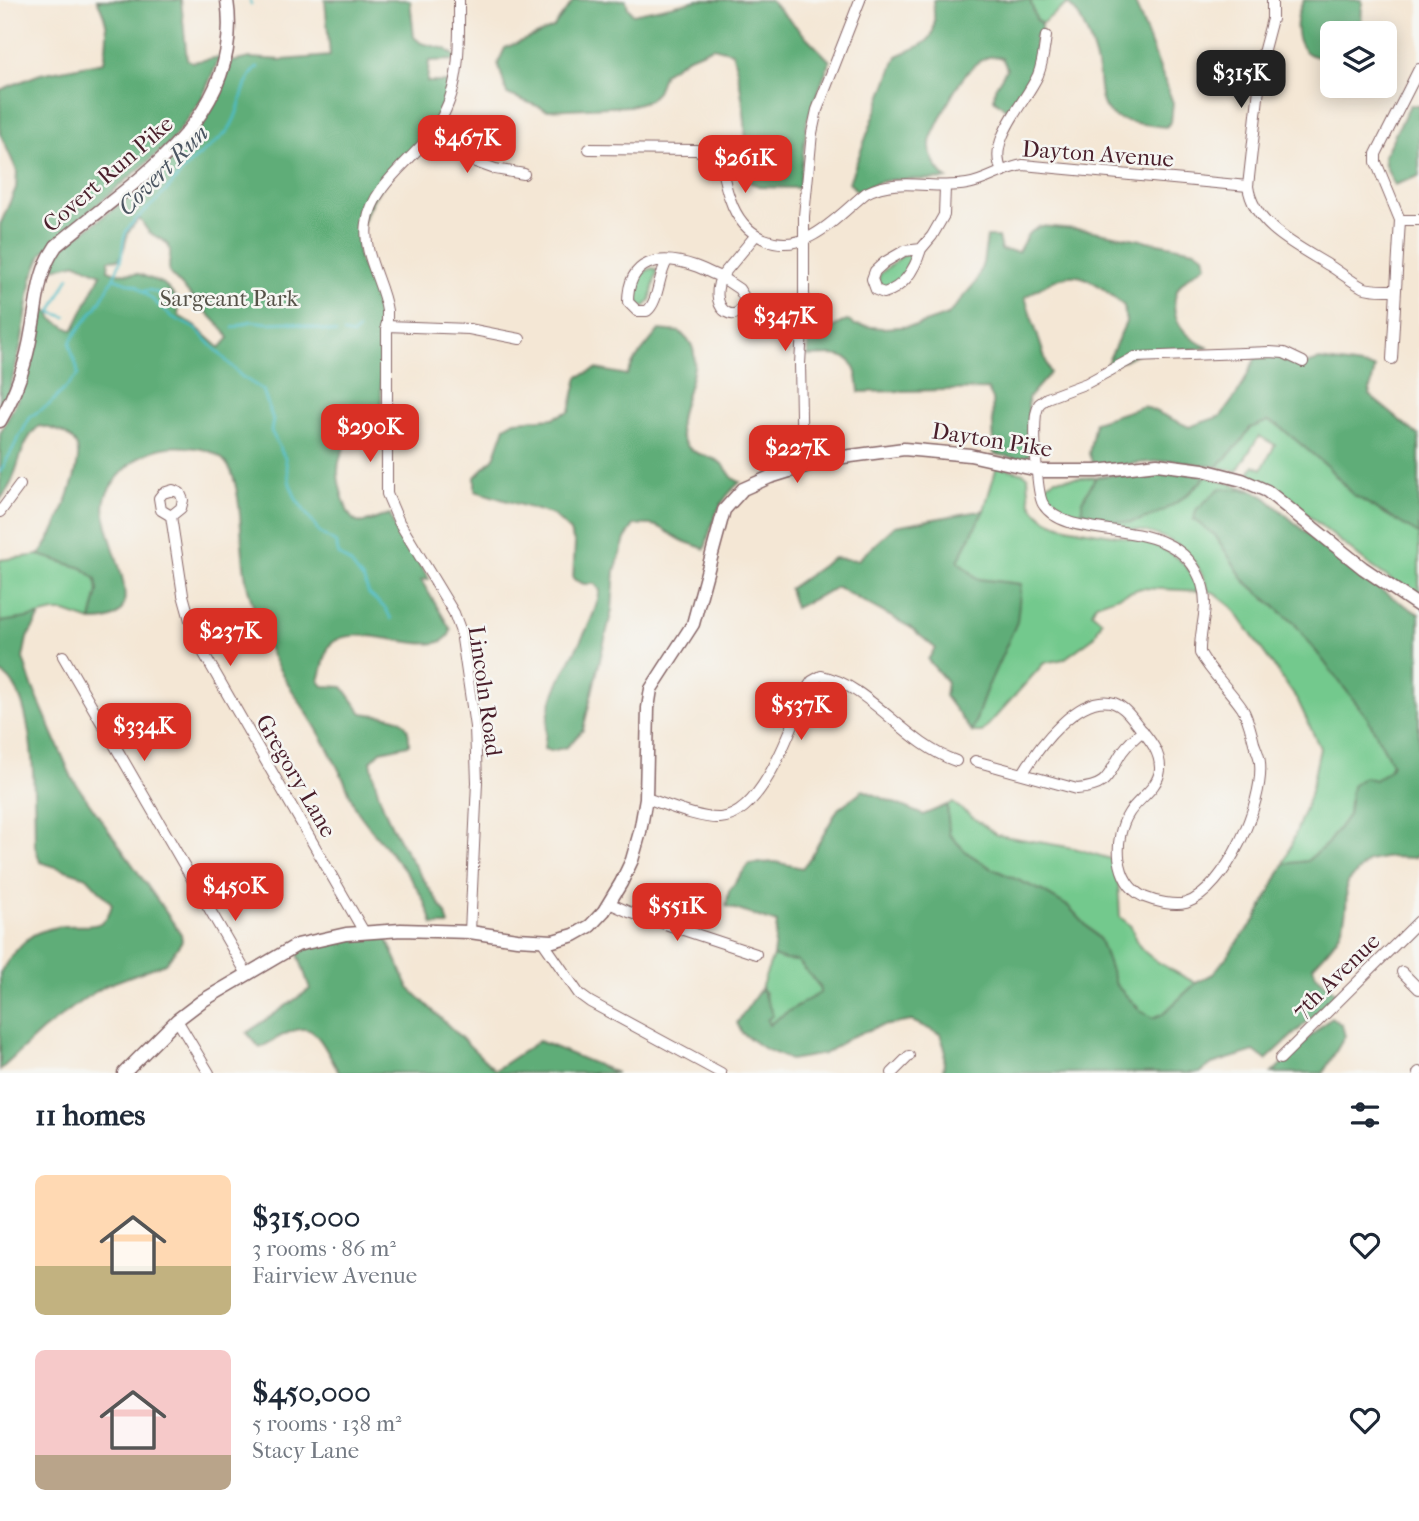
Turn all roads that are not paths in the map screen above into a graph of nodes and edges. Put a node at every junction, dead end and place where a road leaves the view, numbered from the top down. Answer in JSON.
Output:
{"nodes":[{"id":1,"x":228,"y":0,"type":"edge"},
{"id":2,"x":459,"y":0,"type":"edge"},
{"id":3,"x":860,"y":0,"type":"edge"},
{"id":4,"x":1272,"y":0,"type":"edge"},
{"id":5,"x":1046,"y":36,"type":"dead end"},
{"id":6,"x":1419,"y":69,"type":"edge"},
{"id":7,"x":429,"y":136,"type":"junction"},
{"id":8,"x":589,"y":149,"type":"dead end"},
{"id":9,"x":1002,"y":171,"type":"junction"},
{"id":10,"x":524,"y":174,"type":"dead end"},
{"id":11,"x":1248,"y":186,"type":"junction"},
{"id":12,"x":945,"y":187,"type":"junction"},
{"id":13,"x":1400,"y":220,"type":"junction"},
{"id":14,"x":1419,"y":220,"type":"edge"},
{"id":15,"x":756,"y":235,"type":"junction"},
{"id":16,"x":805,"y":239,"type":"junction"},
{"id":17,"x":921,"y":249,"type":"junction"},
{"id":18,"x":667,"y":261,"type":"junction"},
{"id":19,"x":1395,"y":290,"type":"junction"},
{"id":20,"x":386,"y":326,"type":"junction"},
{"id":21,"x":520,"y":339,"type":"dead end"},
{"id":22,"x":1392,"y":359,"type":"dead end"},
{"id":23,"x":1303,"y":362,"type":"dead end"},
{"id":24,"x":0,"y":421,"type":"edge"},
{"id":25,"x":802,"y":466,"type":"junction"},
{"id":26,"x":1037,"y":470,"type":"junction"},
{"id":27,"x":20,"y":485,"type":"dead end"},
{"id":28,"x":0,"y":512,"type":"edge"},
{"id":29,"x":171,"y":516,"type":"dead end"},
{"id":30,"x":1419,"y":606,"type":"edge"},
{"id":31,"x":64,"y":656,"type":"dead end"},
{"id":32,"x":1143,"y":731,"type":"junction"},
{"id":33,"x":956,"y":761,"type":"dead end"},
{"id":34,"x":975,"y":761,"type":"dead end"},
{"id":35,"x":1023,"y":773,"type":"junction"},
{"id":36,"x":646,"y":798,"type":"junction"},
{"id":37,"x":609,"y":903,"type":"junction"},
{"id":38,"x":1419,"y":921,"type":"edge"},
{"id":39,"x":364,"y":932,"type":"junction"},
{"id":40,"x":470,"y":932,"type":"junction"},
{"id":41,"x":543,"y":942,"type":"junction"},
{"id":42,"x":756,"y":954,"type":"dead end"},
{"id":43,"x":1402,"y":972,"type":"dead end"},
{"id":44,"x":247,"y":974,"type":"junction"},
{"id":45,"x":1419,"y":989,"type":"edge"},
{"id":46,"x":177,"y":1020,"type":"junction"},
{"id":47,"x":909,"y":1056,"type":"dead end"},
{"id":48,"x":1280,"y":1059,"type":"dead end"},
{"id":49,"x":124,"y":1073,"type":"edge"},
{"id":50,"x":209,"y":1073,"type":"edge"},
{"id":51,"x":722,"y":1073,"type":"edge"},
{"id":52,"x":892,"y":1073,"type":"edge"}],
"edges":[{"from":1,"to":24,"type":"street","name":"Covert Run Pike"},
{"from":2,"to":7,"type":"street","name":"Lincoln Road"},
{"from":3,"to":16,"type":"street"},
{"from":4,"to":11,"type":"street"},
{"from":5,"to":9,"type":"street"},
{"from":6,"to":13,"type":"street"},
{"from":7,"to":10,"type":"street"},
{"from":7,"to":20,"type":"street","name":"Lincoln Road"},
{"from":8,"to":15,"type":"street"},
{"from":9,"to":11,"type":"street","name":"Dayton Avenue"},
{"from":9,"to":12,"type":"street","name":"Dayton Avenue"},
{"from":11,"to":19,"type":"street"},
{"from":12,"to":16,"type":"street","name":"Dayton Avenue"},
{"from":12,"to":17,"type":"street"},
{"from":13,"to":14,"type":"street"},
{"from":13,"to":19,"type":"street"},
{"from":15,"to":16,"type":"street","name":"Dayton Avenue"},
{"from":15,"to":18,"type":"street"},
{"from":16,"to":25,"type":"street"},
{"from":17,"to":17,"type":"street"},
{"from":18,"to":18,"type":"street"},
{"from":19,"to":22,"type":"street"},
{"from":20,"to":21,"type":"street"},
{"from":20,"to":40,"type":"street","name":"Lincoln Road"},
{"from":23,"to":26,"type":"street"},
{"from":25,"to":26,"type":"street","name":"Dayton Pike"},
{"from":25,"to":36,"type":"street","name":"Dayton Pike"},
{"from":26,"to":30,"type":"street","name":"Dayton Pike"},
{"from":26,"to":32,"type":"street"},
{"from":27,"to":28,"type":"street"},
{"from":29,"to":39,"type":"street","name":"Gregory Lane"},
{"from":31,"to":44,"type":"street"},
{"from":32,"to":35,"type":"street"},
{"from":32,"to":35,"type":"street"},
{"from":33,"to":36,"type":"street"},
{"from":34,"to":35,"type":"street"},
{"from":36,"to":37,"type":"street","name":"Dayton Pike"},
{"from":37,"to":41,"type":"street","name":"Dayton Pike"},
{"from":37,"to":42,"type":"street"},
{"from":38,"to":48,"type":"street","name":"7th Avenue"},
{"from":39,"to":40,"type":"street","name":"Dayton Pike"},
{"from":39,"to":44,"type":"street","name":"Dayton Pike"},
{"from":40,"to":41,"type":"street","name":"Dayton Pike"},
{"from":41,"to":51,"type":"street"},
{"from":43,"to":45,"type":"street"},
{"from":44,"to":46,"type":"street","name":"Dayton Pike"},
{"from":46,"to":49,"type":"street","name":"Dayton Pike"},
{"from":46,"to":50,"type":"street"},
{"from":47,"to":52,"type":"street"}]}
